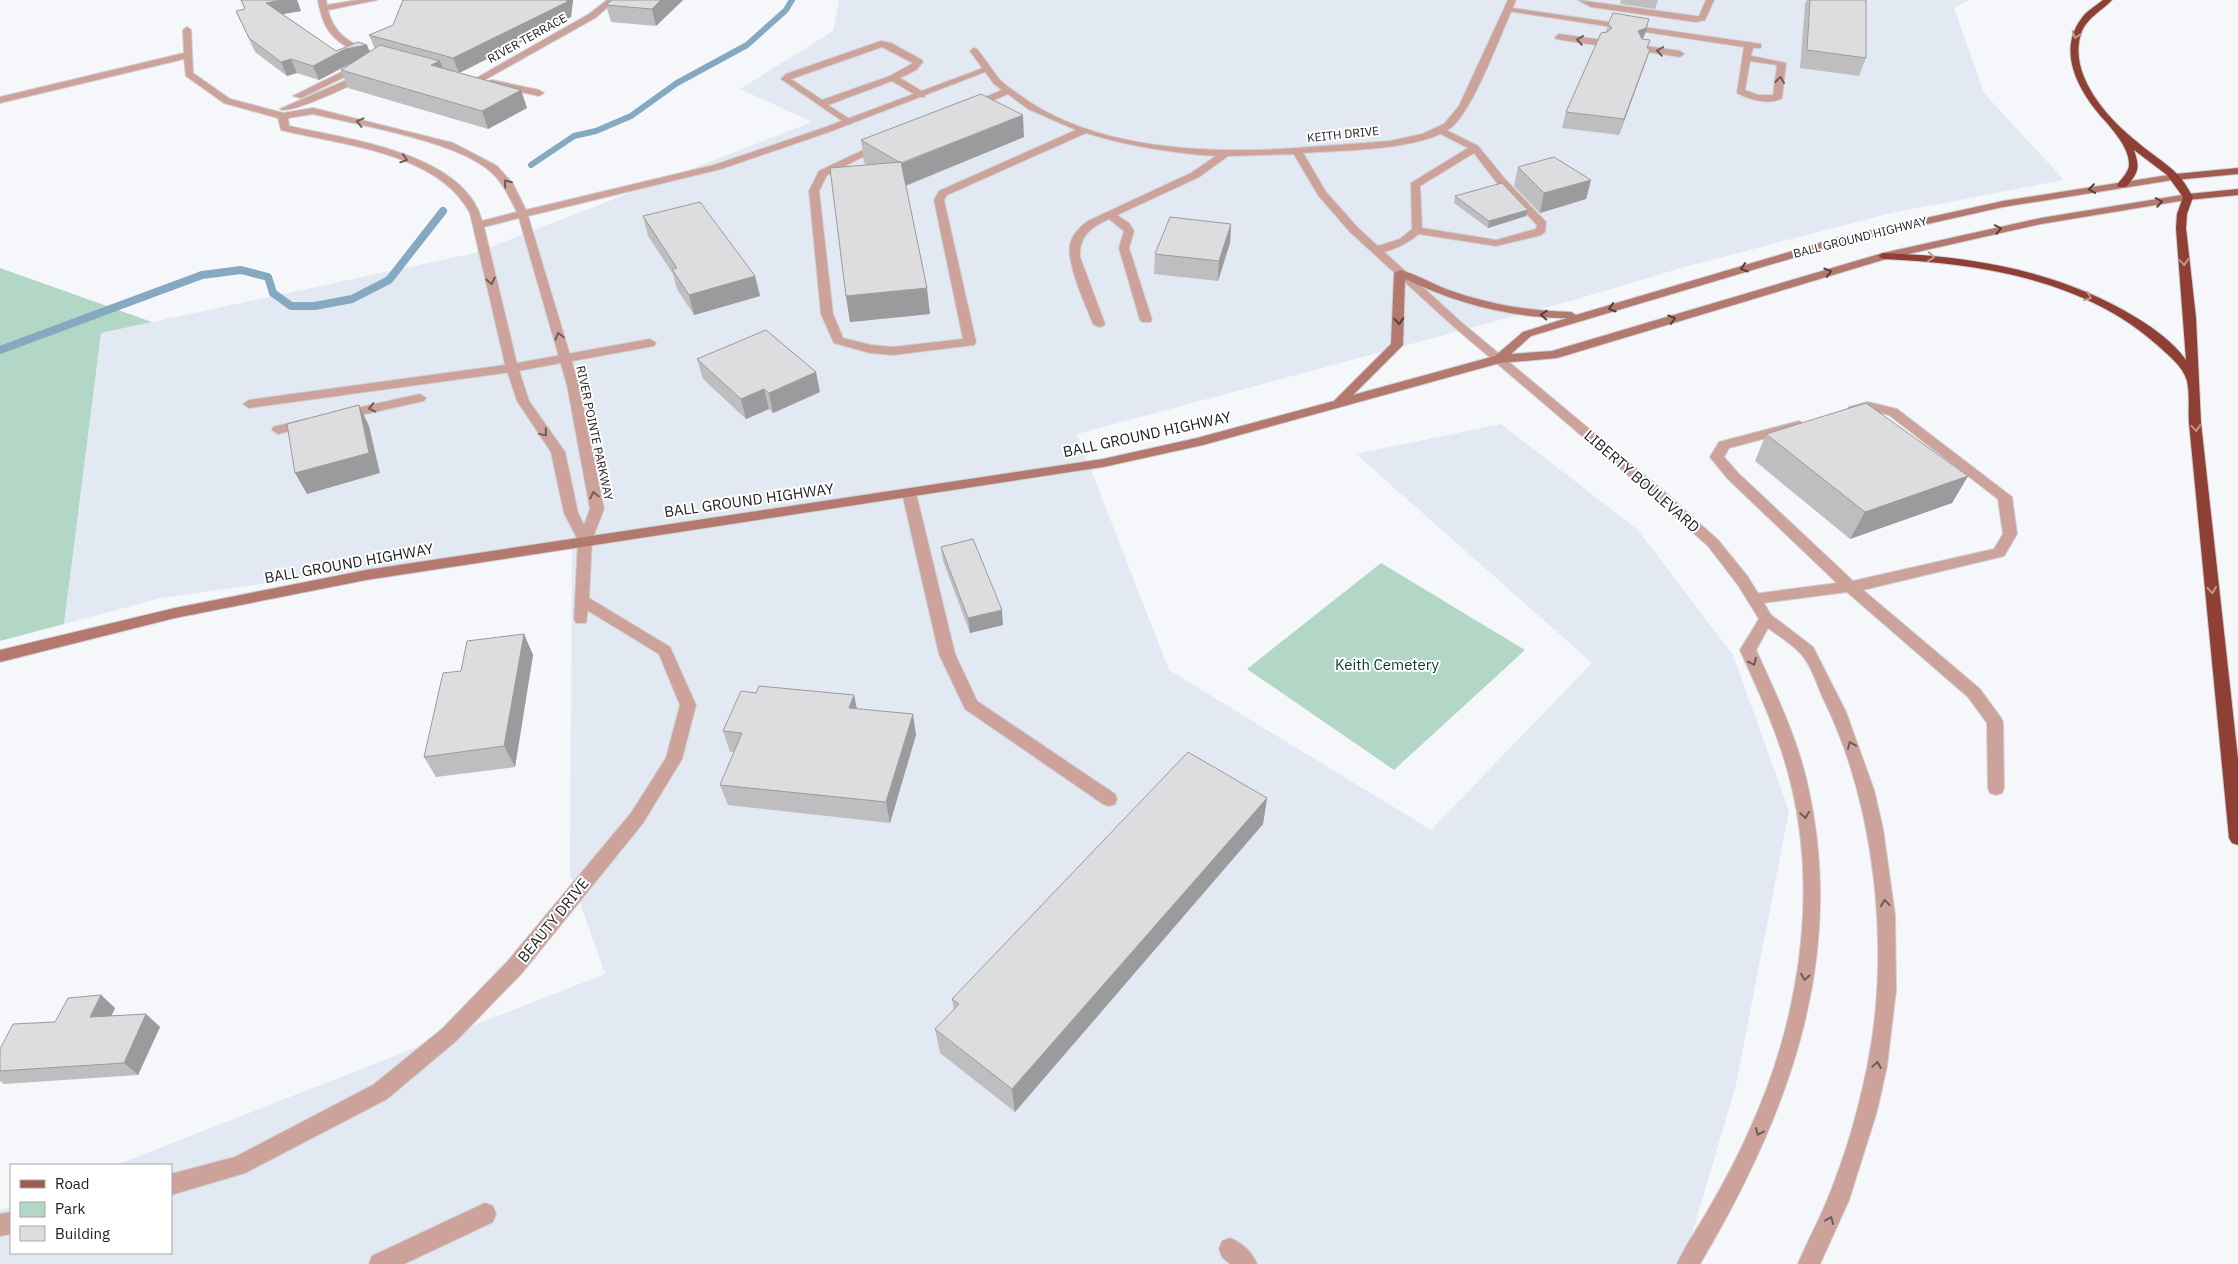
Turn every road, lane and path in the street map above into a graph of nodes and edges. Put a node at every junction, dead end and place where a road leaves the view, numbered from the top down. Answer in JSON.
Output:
{"nodes":[{"id":1,"x":374,"y":0,"type":"edge"},
{"id":2,"x":612,"y":0,"type":"edge"},
{"id":3,"x":1582,"y":0,"type":"edge"},
{"id":4,"x":1710,"y":0,"type":"edge"},
{"id":5,"x":2108,"y":0,"type":"edge"},
{"id":6,"x":323,"y":4,"type":"edge"},
{"id":7,"x":1510,"y":5,"type":"edge"},
{"id":8,"x":1641,"y":12,"type":"junction"},
{"id":9,"x":1637,"y":28,"type":"junction"},
{"id":10,"x":187,"y":30,"type":"dead end"},
{"id":11,"x":1559,"y":36,"type":"dead end"},
{"id":12,"x":1602,"y":43,"type":"edge"},
{"id":13,"x":1749,"y":44,"type":"junction"},
{"id":14,"x":1758,"y":46,"type":"dead end"},
{"id":15,"x":1640,"y":48,"type":"edge"},
{"id":16,"x":974,"y":51,"type":"dead end"},
{"id":17,"x":1680,"y":54,"type":"dead end"},
{"id":18,"x":188,"y":55,"type":"junction"},
{"id":19,"x":380,"y":57,"type":"edge"},
{"id":20,"x":1746,"y":58,"type":"junction"},
{"id":21,"x":371,"y":67,"type":"edge"},
{"id":22,"x":986,"y":70,"type":"junction"},
{"id":23,"x":893,"y":78,"type":"junction"},
{"id":24,"x":1006,"y":92,"type":"junction"},
{"id":25,"x":539,"y":93,"type":"dead end"},
{"id":26,"x":922,"y":95,"type":"junction"},
{"id":27,"x":0,"y":100,"type":"edge"},
{"id":28,"x":821,"y":104,"type":"junction"},
{"id":29,"x":961,"y":111,"type":"edge"},
{"id":30,"x":278,"y":114,"type":"junction"},
{"id":31,"x":848,"y":122,"type":"junction"},
{"id":32,"x":1085,"y":130,"type":"junction"},
{"id":33,"x":1440,"y":130,"type":"junction"},
{"id":34,"x":2125,"y":137,"type":"junction"},
{"id":35,"x":889,"y":142,"type":"edge"},
{"id":36,"x":1475,"y":148,"type":"junction"},
{"id":37,"x":1297,"y":151,"type":"junction"},
{"id":38,"x":1224,"y":154,"type":"junction"},
{"id":39,"x":2238,"y":171,"type":"edge"},
{"id":40,"x":2175,"y":177,"type":"junction"},
{"id":41,"x":2122,"y":185,"type":"junction"},
{"id":42,"x":2238,"y":192,"type":"edge"},
{"id":43,"x":2188,"y":197,"type":"junction"},
{"id":44,"x":523,"y":215,"type":"junction"},
{"id":45,"x":1110,"y":215,"type":"junction"},
{"id":46,"x":478,"y":224,"type":"junction"},
{"id":47,"x":1417,"y":230,"type":"junction"},
{"id":48,"x":1376,"y":250,"type":"junction"},
{"id":49,"x":1883,"y":256,"type":"junction"},
{"id":50,"x":1400,"y":273,"type":"junction"},
{"id":51,"x":1592,"y":314,"type":"junction"},
{"id":52,"x":1146,"y":320,"type":"dead end"},
{"id":53,"x":1099,"y":324,"type":"dead end"},
{"id":54,"x":650,"y":343,"type":"dead end"},
{"id":55,"x":565,"y":359,"type":"junction"},
{"id":56,"x":1499,"y":359,"type":"junction"},
{"id":57,"x":512,"y":368,"type":"junction"},
{"id":58,"x":2193,"y":380,"type":"junction"},
{"id":59,"x":420,"y":398,"type":"dead end"},
{"id":60,"x":249,"y":404,"type":"dead end"},
{"id":61,"x":1338,"y":404,"type":"junction"},
{"id":62,"x":1840,"y":414,"type":"edge"},
{"id":63,"x":335,"y":417,"type":"edge"},
{"id":64,"x":316,"y":421,"type":"edge"},
{"id":65,"x":1811,"y":422,"type":"edge"},
{"id":66,"x":278,"y":430,"type":"dead end"},
{"id":67,"x":908,"y":493,"type":"junction"},
{"id":68,"x":585,"y":540,"type":"junction"},
{"id":69,"x":1850,"y":587,"type":"junction"},
{"id":70,"x":1754,"y":599,"type":"junction"},
{"id":71,"x":582,"y":600,"type":"junction"},
{"id":72,"x":580,"y":619,"type":"dead end"},
{"id":73,"x":1766,"y":620,"type":"junction"},
{"id":74,"x":0,"y":656,"type":"edge"},
{"id":75,"x":1996,"y":788,"type":"dead end"},
{"id":76,"x":1110,"y":799,"type":"dead end"},
{"id":77,"x":2238,"y":838,"type":"edge"},
{"id":78,"x":172,"y":1185,"type":"edge"},
{"id":79,"x":485,"y":1214,"type":"dead end"},
{"id":80,"x":1230,"y":1249,"type":"dead end"},
{"id":81,"x":380,"y":1264,"type":"edge"},
{"id":82,"x":1246,"y":1264,"type":"edge"},
{"id":83,"x":1688,"y":1264,"type":"edge"},
{"id":84,"x":1809,"y":1264,"type":"edge"}],
"edges":[{"from":1,"to":6,"type":"street"},
{"from":2,"to":25,"type":"street","name":"RIVER TERRACE"},
{"from":3,"to":8,"type":"street"},
{"from":4,"to":8,"type":"street"},
{"from":5,"to":34,"type":"highway","one_way":true},
{"from":6,"to":19,"type":"street"},
{"from":7,"to":9,"type":"street"},
{"from":7,"to":33,"type":"street","name":"KEITH DRIVE"},
{"from":8,"to":9,"type":"street"},
{"from":9,"to":13,"type":"street"},
{"from":10,"to":18,"type":"street","name":"RIVER POINTE PARKWAY"},
{"from":12,"to":11,"type":"street","one_way":true},
{"from":13,"to":14,"type":"street"},
{"from":13,"to":20,"type":"street"},
{"from":17,"to":15,"type":"street","one_way":true},
{"from":16,"to":22,"type":"street"},
{"from":18,"to":27,"type":"street"},
{"from":18,"to":30,"type":"street","name":"RIVER POINTE PARKWAY"},
{"from":20,"to":20,"type":"street","one_way":true},
{"from":21,"to":30,"type":"street"},
{"from":22,"to":24,"type":"street"},
{"from":22,"to":26,"type":"street"},
{"from":23,"to":26,"type":"street"},
{"from":23,"to":28,"type":"street"},
{"from":23,"to":28,"type":"street"},
{"from":24,"to":29,"type":"street"},
{"from":24,"to":32,"type":"street"},
{"from":26,"to":31,"type":"street"},
{"from":28,"to":31,"type":"street"},
{"from":44,"to":30,"type":"street","name":"RIVER POINTE PARKWAY","one_way":true},
{"from":30,"to":46,"type":"street","one_way":true},
{"from":31,"to":44,"type":"street"},
{"from":32,"to":35,"type":"street"},
{"from":32,"to":38,"type":"street"},
{"from":33,"to":36,"type":"street"},
{"from":33,"to":37,"type":"street","name":"KEITH DRIVE"},
{"from":34,"to":40,"type":"highway"},
{"from":34,"to":41,"type":"highway"},
{"from":36,"to":47,"type":"street"},
{"from":36,"to":47,"type":"street"},
{"from":37,"to":38,"type":"street"},
{"from":37,"to":48,"type":"street","name":"KEITH DRIVE"},
{"from":38,"to":45,"type":"street"},
{"from":39,"to":40,"type":"main road","name":"BALL GROUND HIGHWAY"},
{"from":40,"to":41,"type":"main road","name":"BALL GROUND HIGHWAY"},
{"from":40,"to":43,"type":"highway"},
{"from":41,"to":51,"type":"main road","name":"BALL GROUND HIGHWAY","one_way":true},
{"from":42,"to":43,"type":"main road"},
{"from":49,"to":43,"type":"main road","name":"BALL GROUND HIGHWAY","one_way":true},
{"from":43,"to":58,"type":"highway","one_way":true},
{"from":44,"to":46,"type":"street"},
{"from":55,"to":44,"type":"street","name":"RIVER POINTE PARKWAY","one_way":true},
{"from":45,"to":52,"type":"street"},
{"from":45,"to":53,"type":"street"},
{"from":46,"to":57,"type":"street","one_way":true},
{"from":47,"to":48,"type":"street"},
{"from":48,"to":50,"type":"street","name":"KEITH DRIVE"},
{"from":56,"to":49,"type":"main road","name":"BALL GROUND HIGHWAY","one_way":true},
{"from":49,"to":58,"type":"highway","one_way":true},
{"from":51,"to":50,"type":"main road","one_way":true},
{"from":50,"to":56,"type":"street","name":"KEITH DRIVE"},
{"from":50,"to":61,"type":"main road","one_way":true},
{"from":51,"to":56,"type":"main road","name":"BALL GROUND HIGHWAY"},
{"from":54,"to":55,"type":"street"},
{"from":55,"to":57,"type":"street"},
{"from":68,"to":55,"type":"street","name":"RIVER POINTE PARKWAY","one_way":true},
{"from":56,"to":61,"type":"main road","name":"BALL GROUND HIGHWAY"},
{"from":56,"to":70,"type":"street","name":"LIBERTY BOULEVARD"},
{"from":57,"to":60,"type":"street"},
{"from":57,"to":68,"type":"street","one_way":true},
{"from":58,"to":77,"type":"highway","one_way":true},
{"from":59,"to":63,"type":"street","one_way":true},
{"from":61,"to":67,"type":"main road","name":"BALL GROUND HIGHWAY"},
{"from":62,"to":69,"type":"street"},
{"from":64,"to":66,"type":"street"},
{"from":65,"to":69,"type":"street"},
{"from":67,"to":68,"type":"main road","name":"BALL GROUND HIGHWAY"},
{"from":67,"to":76,"type":"street"},
{"from":68,"to":71,"type":"street"},
{"from":68,"to":74,"type":"main road","name":"BALL GROUND HIGHWAY"},
{"from":69,"to":70,"type":"street"},
{"from":69,"to":75,"type":"street"},
{"from":70,"to":73,"type":"street","name":"LIBERTY BOULEVARD"},
{"from":71,"to":72,"type":"street"},
{"from":71,"to":78,"type":"street","name":"BEAUTY DRIVE"},
{"from":73,"to":83,"type":"street","one_way":true},
{"from":84,"to":73,"type":"street","name":"LIBERTY BOULEVARD","one_way":true},
{"from":79,"to":81,"type":"street"},
{"from":80,"to":82,"type":"street"}]}
